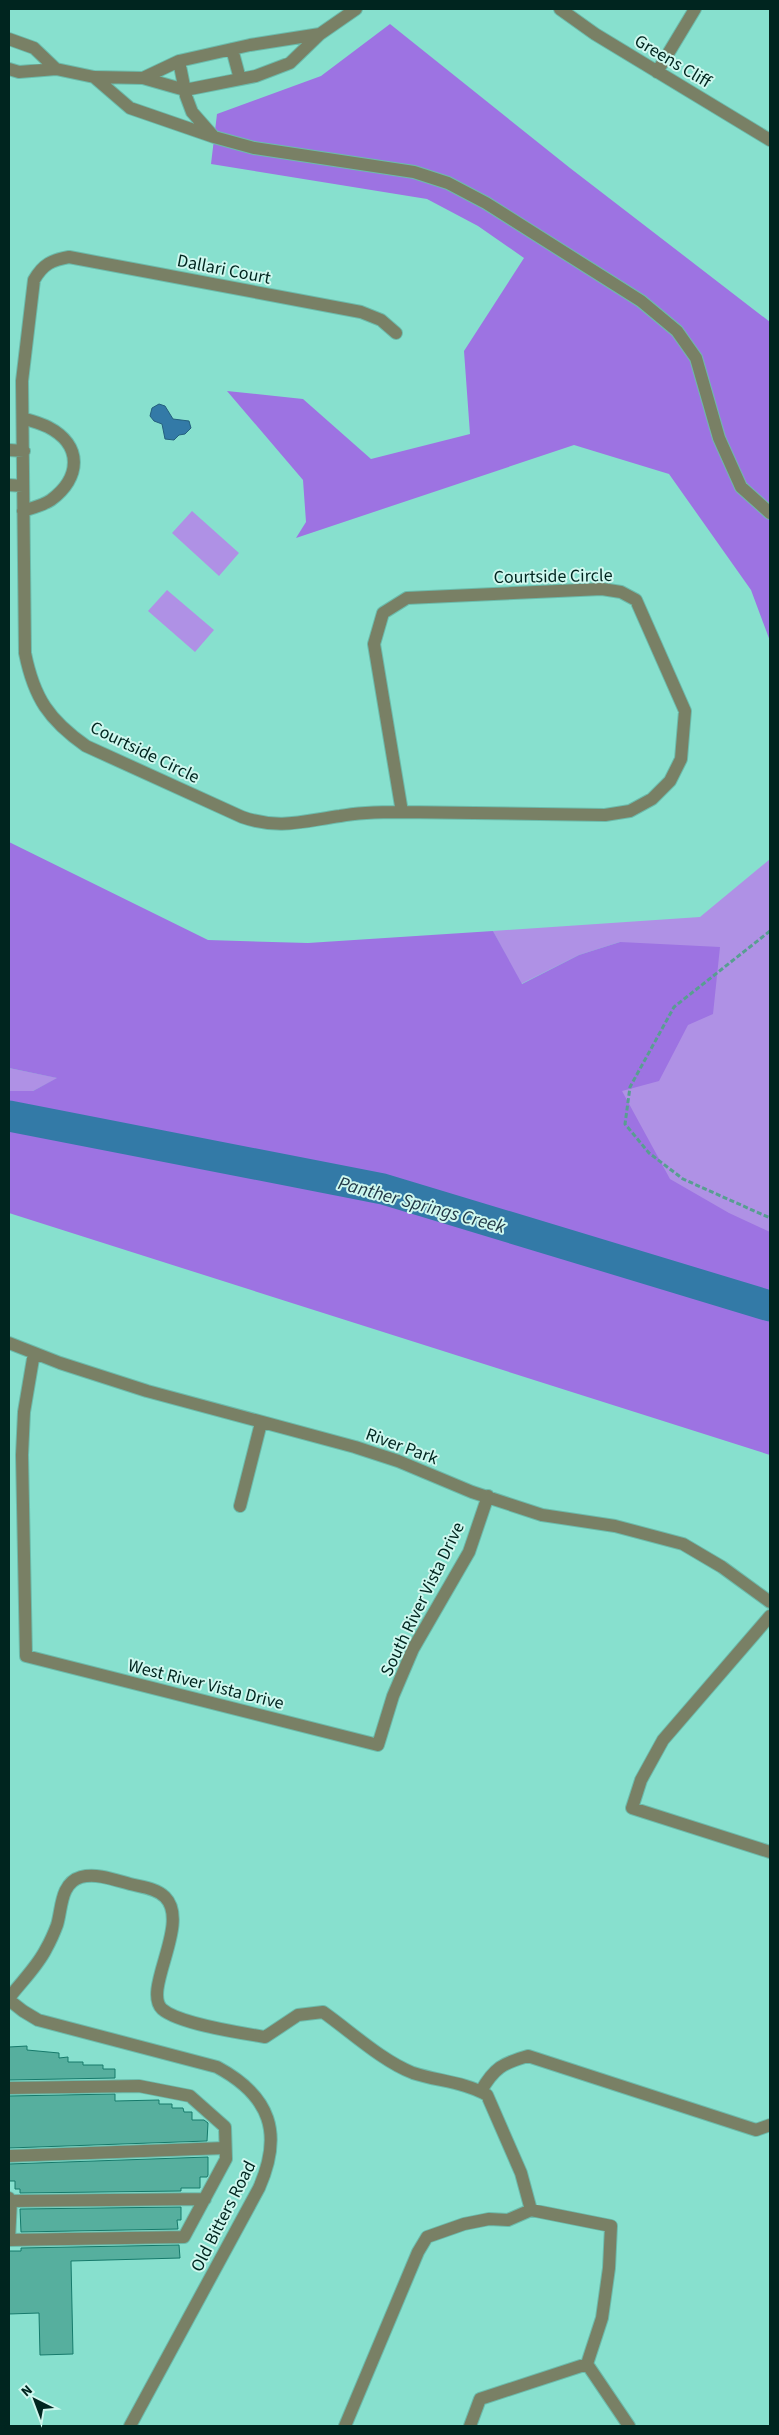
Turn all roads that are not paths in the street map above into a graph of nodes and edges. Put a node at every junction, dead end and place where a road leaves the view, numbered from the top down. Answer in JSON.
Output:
{"nodes":[{"id":1,"x":356,"y":9,"type":"edge"},
{"id":2,"x":560,"y":9,"type":"edge"},
{"id":3,"x":695,"y":9,"type":"edge"},
{"id":4,"x":320,"y":34,"type":"junction"},
{"id":5,"x":9,"y":39,"type":"edge"},
{"id":6,"x":232,"y":49,"type":"junction"},
{"id":7,"x":179,"y":61,"type":"junction"},
{"id":8,"x":9,"y":69,"type":"edge"},
{"id":9,"x":56,"y":69,"type":"junction"},
{"id":10,"x":657,"y":72,"type":"junction"},
{"id":11,"x":94,"y":77,"type":"junction"},
{"id":12,"x":143,"y":78,"type":"junction"},
{"id":13,"x":240,"y":79,"type":"junction"},
{"id":14,"x":185,"y":90,"type":"junction"},
{"id":15,"x":214,"y":138,"type":"junction"},
{"id":16,"x":770,"y":140,"type":"edge"},
{"id":17,"x":42,"y":267,"type":"joint"},
{"id":18,"x":396,"y":333,"type":"dead end"},
{"id":19,"x":22,"y":418,"type":"junction"},
{"id":20,"x":9,"y":450,"type":"edge"},
{"id":21,"x":24,"y":451,"type":"junction"},
{"id":22,"x":9,"y":485,"type":"edge"},
{"id":23,"x":23,"y":486,"type":"junction"},
{"id":24,"x":23,"y":511,"type":"junction"},
{"id":25,"x":770,"y":512,"type":"edge"},
{"id":26,"x":402,"y":812,"type":"junction"},
{"id":27,"x":9,"y":1343,"type":"edge"},
{"id":28,"x":34,"y":1352,"type":"junction"},
{"id":29,"x":261,"y":1423,"type":"junction"},
{"id":30,"x":488,"y":1496,"type":"junction"},
{"id":31,"x":240,"y":1506,"type":"dead end"},
{"id":32,"x":770,"y":1602,"type":"edge"},
{"id":33,"x":770,"y":1616,"type":"edge"},
{"id":34,"x":378,"y":1745,"type":"joint"},
{"id":35,"x":770,"y":1852,"type":"edge"},
{"id":36,"x":9,"y":1999,"type":"edge"},
{"id":37,"x":9,"y":2088,"type":"edge"},
{"id":38,"x":481,"y":2091,"type":"junction"},
{"id":39,"x":770,"y":2125,"type":"edge"},
{"id":40,"x":225,"y":2148,"type":"junction"},
{"id":41,"x":9,"y":2156,"type":"edge"},
{"id":42,"x":204,"y":2198,"type":"junction"},
{"id":43,"x":10,"y":2199,"type":"edge"},
{"id":44,"x":531,"y":2210,"type":"junction"},
{"id":45,"x":587,"y":2364,"type":"junction"},
{"id":46,"x":130,"y":2426,"type":"edge"},
{"id":47,"x":345,"y":2426,"type":"edge"},
{"id":48,"x":470,"y":2426,"type":"edge"},
{"id":49,"x":629,"y":2426,"type":"edge"}],
"edges":[{"from":1,"to":4,"type":"street"},
{"from":2,"to":10,"type":"street","name":"Greens Cliff"},
{"from":3,"to":10,"type":"street"},
{"from":4,"to":6,"type":"street"},
{"from":4,"to":13,"type":"street"},
{"from":5,"to":9,"type":"street"},
{"from":6,"to":7,"type":"street"},
{"from":6,"to":13,"type":"street"},
{"from":7,"to":12,"type":"street"},
{"from":7,"to":14,"type":"street"},
{"from":8,"to":9,"type":"street"},
{"from":9,"to":11,"type":"street"},
{"from":10,"to":16,"type":"street","name":"Greens Cliff"},
{"from":11,"to":12,"type":"street"},
{"from":11,"to":15,"type":"street"},
{"from":12,"to":14,"type":"street"},
{"from":13,"to":14,"type":"street"},
{"from":14,"to":15,"type":"street"},
{"from":15,"to":25,"type":"street"},
{"from":17,"to":18,"type":"street","name":"Dallari Court"},
{"from":17,"to":19,"type":"street","name":"Courtside Circle"},
{"from":19,"to":21,"type":"street","name":"Courtside Circle"},
{"from":19,"to":24,"type":"street"},
{"from":20,"to":21,"type":"street"},
{"from":21,"to":23,"type":"street","name":"Courtside Circle"},
{"from":22,"to":23,"type":"street"},
{"from":23,"to":24,"type":"street","name":"Courtside Circle"},
{"from":24,"to":26,"type":"street","name":"Courtside Circle"},
{"from":26,"to":26,"type":"street","name":"Courtside Circle"},
{"from":27,"to":28,"type":"street","name":"River Park"},
{"from":28,"to":29,"type":"street","name":"River Park"},
{"from":28,"to":34,"type":"street","name":"West River Vista Drive"},
{"from":29,"to":30,"type":"street","name":"River Park"},
{"from":29,"to":31,"type":"street"},
{"from":30,"to":32,"type":"street","name":"River Park"},
{"from":30,"to":34,"type":"street","name":"South River Vista Drive"},
{"from":33,"to":35,"type":"street"},
{"from":36,"to":38,"type":"street"},
{"from":36,"to":46,"type":"street","name":"Old Bitters Road"},
{"from":37,"to":40,"type":"street"},
{"from":38,"to":39,"type":"street"},
{"from":38,"to":44,"type":"street"},
{"from":40,"to":41,"type":"street"},
{"from":40,"to":42,"type":"street"},
{"from":42,"to":43,"type":"street"},
{"from":42,"to":43,"type":"street"},
{"from":44,"to":45,"type":"street"},
{"from":44,"to":47,"type":"street"},
{"from":45,"to":48,"type":"street"},
{"from":45,"to":49,"type":"street"}]}
